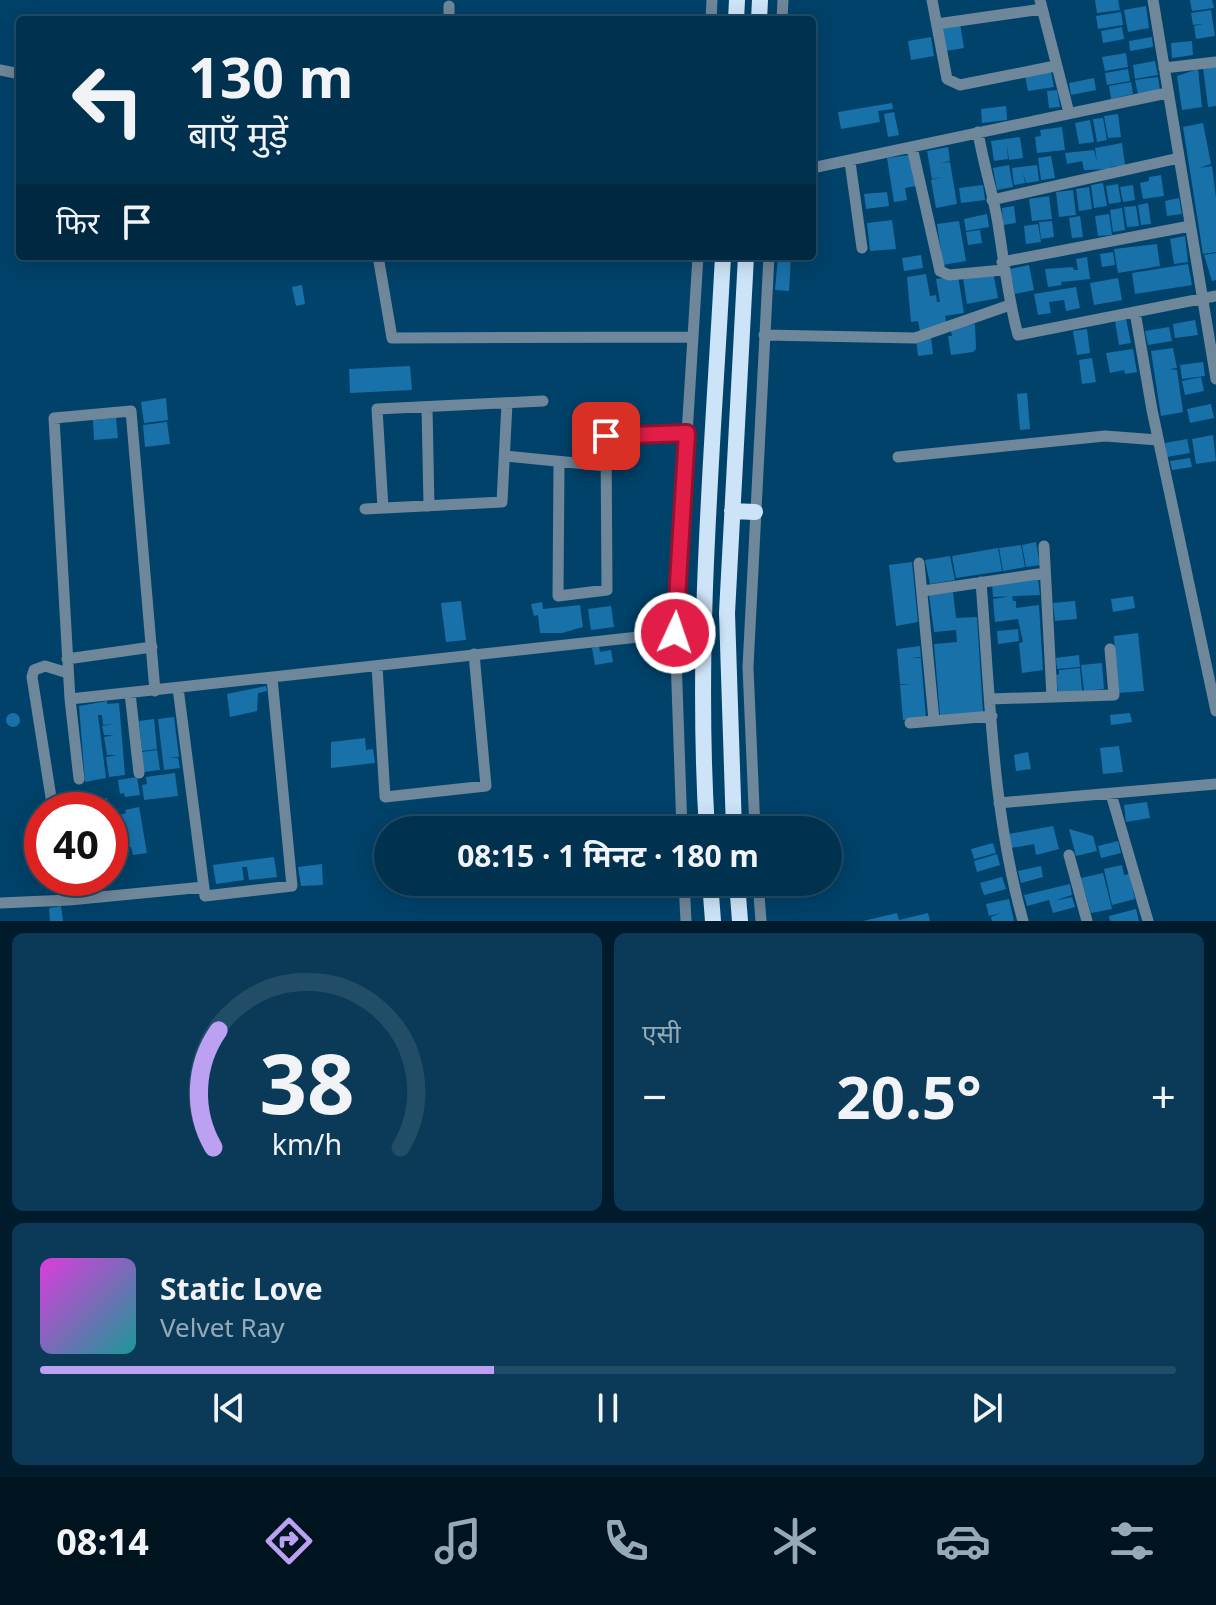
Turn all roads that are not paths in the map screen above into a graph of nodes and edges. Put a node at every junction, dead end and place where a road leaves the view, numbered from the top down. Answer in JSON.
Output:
{"nodes":[{"id":1,"x":932,"y":0,"type":"edge"},
{"id":2,"x":1153,"y":0,"type":"edge"},
{"id":3,"x":1041,"y":4,"type":"edge"},
{"id":4,"x":449,"y":6,"type":"dead end"},
{"id":5,"x":449,"y":16,"type":"edge"},
{"id":6,"x":937,"y":24,"type":"junction"},
{"id":7,"x":1216,"y":62,"type":"edge"},
{"id":8,"x":1055,"y":66,"type":"junction"},
{"id":9,"x":1164,"y":68,"type":"junction"},
{"id":10,"x":1167,"y":93,"type":"junction"},
{"id":11,"x":1069,"y":113,"type":"junction"},
{"id":12,"x":978,"y":132,"type":"junction"},
{"id":13,"x":912,"y":147,"type":"junction"},
{"id":14,"x":1179,"y":158,"type":"junction"},
{"id":15,"x":850,"y":162,"type":"junction"},
{"id":16,"x":816,"y":167,"type":"edge"},
{"id":17,"x":992,"y":200,"type":"junction"},
{"id":18,"x":1190,"y":226,"type":"junction"},
{"id":19,"x":862,"y":248,"type":"dead end"},
{"id":20,"x":379,"y":260,"type":"edge"},
{"id":21,"x":698,"y":260,"type":"edge"},
{"id":22,"x":723,"y":260,"type":"edge"},
{"id":23,"x":746,"y":260,"type":"edge"},
{"id":24,"x":769,"y":260,"type":"edge"},
{"id":25,"x":1002,"y":266,"type":"junction"},
{"id":26,"x":1216,"y":296,"type":"edge"},
{"id":27,"x":1203,"y":299,"type":"junction"},
{"id":28,"x":1010,"y":305,"type":"junction"},
{"id":29,"x":1135,"y":312,"type":"junction"},
{"id":30,"x":764,"y":335,"type":"junction"},
{"id":31,"x":693,"y":337,"type":"junction"},
{"id":32,"x":1216,"y":379,"type":"edge"},
{"id":33,"x":543,"y":401,"type":"dead end"},
{"id":34,"x":507,"y":403,"type":"junction"},
{"id":35,"x":427,"y":407,"type":"junction"},
{"id":36,"x":687,"y":433,"type":"junction"},
{"id":37,"x":1158,"y":440,"type":"junction"},
{"id":38,"x":506,"y":456,"type":"junction"},
{"id":39,"x":898,"y":457,"type":"dead end"},
{"id":40,"x":559,"y":462,"type":"junction"},
{"id":41,"x":606,"y":466,"type":"junction"},
{"id":42,"x":429,"y":506,"type":"junction"},
{"id":43,"x":383,"y":508,"type":"junction"},
{"id":44,"x":365,"y":509,"type":"dead end"},
{"id":45,"x":732,"y":511,"type":"junction"},
{"id":46,"x":755,"y":512,"type":"junction"},
{"id":47,"x":1044,"y":546,"type":"dead end"},
{"id":48,"x":919,"y":563,"type":"dead end"},
{"id":49,"x":1045,"y":573,"type":"junction"},
{"id":50,"x":981,"y":582,"type":"junction"},
{"id":51,"x":923,"y":591,"type":"junction"},
{"id":52,"x":675,"y":633,"type":"junction"},
{"id":53,"x":152,"y":647,"type":"junction"},
{"id":54,"x":1110,"y":649,"type":"dead end"},
{"id":55,"x":474,"y":654,"type":"junction"},
{"id":56,"x":67,"y":659,"type":"junction"},
{"id":57,"x":377,"y":666,"type":"junction"},
{"id":58,"x":68,"y":673,"type":"junction"},
{"id":59,"x":272,"y":678,"type":"junction"},
{"id":60,"x":178,"y":688,"type":"junction"},
{"id":61,"x":155,"y":691,"type":"junction"},
{"id":62,"x":130,"y":693,"type":"junction"},
{"id":63,"x":1052,"y":697,"type":"junction"},
{"id":64,"x":70,"y":699,"type":"junction"},
{"id":65,"x":990,"y":699,"type":"junction"},
{"id":66,"x":1216,"y":711,"type":"edge"},
{"id":67,"x":992,"y":716,"type":"junction"},
{"id":68,"x":934,"y":720,"type":"junction"},
{"id":69,"x":910,"y":723,"type":"dead end"},
{"id":70,"x":139,"y":773,"type":"dead end"},
{"id":71,"x":79,"y":779,"type":"dead end"},
{"id":72,"x":1216,"y":784,"type":"edge"},
{"id":73,"x":50,"y":792,"type":"edge"},
{"id":74,"x":1111,"y":794,"type":"junction"},
{"id":75,"x":999,"y":803,"type":"junction"},
{"id":76,"x":682,"y":816,"type":"edge"},
{"id":77,"x":707,"y":816,"type":"edge"},
{"id":78,"x":733,"y":816,"type":"edge"},
{"id":79,"x":754,"y":816,"type":"edge"},
{"id":80,"x":1069,"y":855,"type":"dead end"},
{"id":81,"x":204,"y":887,"type":"junction"},
{"id":82,"x":68,"y":896,"type":"edge"},
{"id":83,"x":685,"y":896,"type":"edge"},
{"id":84,"x":711,"y":896,"type":"edge"},
{"id":85,"x":738,"y":896,"type":"edge"},
{"id":86,"x":759,"y":896,"type":"edge"},
{"id":87,"x":69,"y":900,"type":"junction"},
{"id":88,"x":0,"y":903,"type":"edge"},
{"id":89,"x":686,"y":921,"type":"edge"},
{"id":90,"x":713,"y":921,"type":"edge"},
{"id":91,"x":740,"y":921,"type":"edge"},
{"id":92,"x":761,"y":921,"type":"edge"},
{"id":93,"x":1023,"y":921,"type":"edge"},
{"id":94,"x":1087,"y":921,"type":"edge"},
{"id":95,"x":1148,"y":921,"type":"edge"}],
"edges":[{"from":1,"to":6,"type":"street"},
{"from":2,"to":9,"type":"street"},
{"from":3,"to":6,"type":"street"},
{"from":3,"to":8,"type":"street"},
{"from":4,"to":5,"type":"street"},
{"from":6,"to":8,"type":"street"},
{"from":7,"to":9,"type":"street"},
{"from":8,"to":11,"type":"street"},
{"from":9,"to":10,"type":"street"},
{"from":10,"to":11,"type":"street"},
{"from":10,"to":14,"type":"street"},
{"from":11,"to":12,"type":"street"},
{"from":12,"to":13,"type":"street"},
{"from":12,"to":17,"type":"street"},
{"from":13,"to":15,"type":"street"},
{"from":13,"to":25,"type":"street"},
{"from":14,"to":17,"type":"street"},
{"from":14,"to":18,"type":"street"},
{"from":15,"to":16,"type":"street"},
{"from":15,"to":19,"type":"street"},
{"from":17,"to":25,"type":"street"},
{"from":18,"to":25,"type":"street"},
{"from":18,"to":27,"type":"street"},
{"from":20,"to":31,"type":"street"},
{"from":21,"to":31,"type":"street"},
{"from":22,"to":77,"type":"highway"},
{"from":23,"to":45,"type":"highway"},
{"from":24,"to":30,"type":"street"},
{"from":25,"to":28,"type":"street"},
{"from":26,"to":27,"type":"street"},
{"from":27,"to":29,"type":"street"},
{"from":27,"to":32,"type":"street"},
{"from":28,"to":29,"type":"street"},
{"from":28,"to":30,"type":"street"},
{"from":29,"to":37,"type":"street"},
{"from":30,"to":46,"type":"street"},
{"from":31,"to":36,"type":"street"},
{"from":33,"to":34,"type":"street"},
{"from":34,"to":35,"type":"street"},
{"from":34,"to":38,"type":"street"},
{"from":35,"to":42,"type":"street"},
{"from":35,"to":43,"type":"street"},
{"from":36,"to":41,"type":"street"},
{"from":36,"to":52,"type":"street"},
{"from":37,"to":39,"type":"street"},
{"from":37,"to":66,"type":"street"},
{"from":38,"to":40,"type":"street"},
{"from":38,"to":42,"type":"street"},
{"from":40,"to":41,"type":"street"},
{"from":40,"to":41,"type":"street"},
{"from":42,"to":43,"type":"street"},
{"from":43,"to":44,"type":"street"},
{"from":45,"to":46,"type":"highway"},
{"from":45,"to":78,"type":"highway"},
{"from":46,"to":79,"type":"street"},
{"from":47,"to":49,"type":"street"},
{"from":48,"to":51,"type":"street"},
{"from":49,"to":50,"type":"street"},
{"from":49,"to":63,"type":"street"},
{"from":50,"to":51,"type":"street"},
{"from":50,"to":65,"type":"street"},
{"from":51,"to":68,"type":"street"},
{"from":52,"to":55,"type":"street"},
{"from":52,"to":76,"type":"street"},
{"from":53,"to":56,"type":"street"},
{"from":53,"to":56,"type":"street"},
{"from":53,"to":61,"type":"street"},
{"from":54,"to":63,"type":"street"},
{"from":55,"to":57,"type":"street"},
{"from":55,"to":57,"type":"street"},
{"from":56,"to":58,"type":"street"},
{"from":57,"to":59,"type":"street"},
{"from":58,"to":64,"type":"street"},
{"from":58,"to":73,"type":"street"},
{"from":59,"to":60,"type":"street"},
{"from":59,"to":81,"type":"street"},
{"from":60,"to":61,"type":"street"},
{"from":60,"to":81,"type":"street"},
{"from":61,"to":62,"type":"street"},
{"from":62,"to":64,"type":"street"},
{"from":62,"to":70,"type":"street"},
{"from":63,"to":65,"type":"street"},
{"from":64,"to":71,"type":"street"},
{"from":65,"to":67,"type":"street"},
{"from":67,"to":68,"type":"street"},
{"from":67,"to":75,"type":"street"},
{"from":68,"to":69,"type":"street"},
{"from":72,"to":74,"type":"street"},
{"from":74,"to":75,"type":"street"},
{"from":74,"to":95,"type":"street"},
{"from":75,"to":93,"type":"street"},
{"from":80,"to":94,"type":"street"},
{"from":81,"to":87,"type":"street"},
{"from":82,"to":87,"type":"street"},
{"from":83,"to":89,"type":"street"},
{"from":84,"to":90,"type":"highway"},
{"from":85,"to":91,"type":"highway"},
{"from":86,"to":92,"type":"street"},
{"from":87,"to":88,"type":"street"}]}
